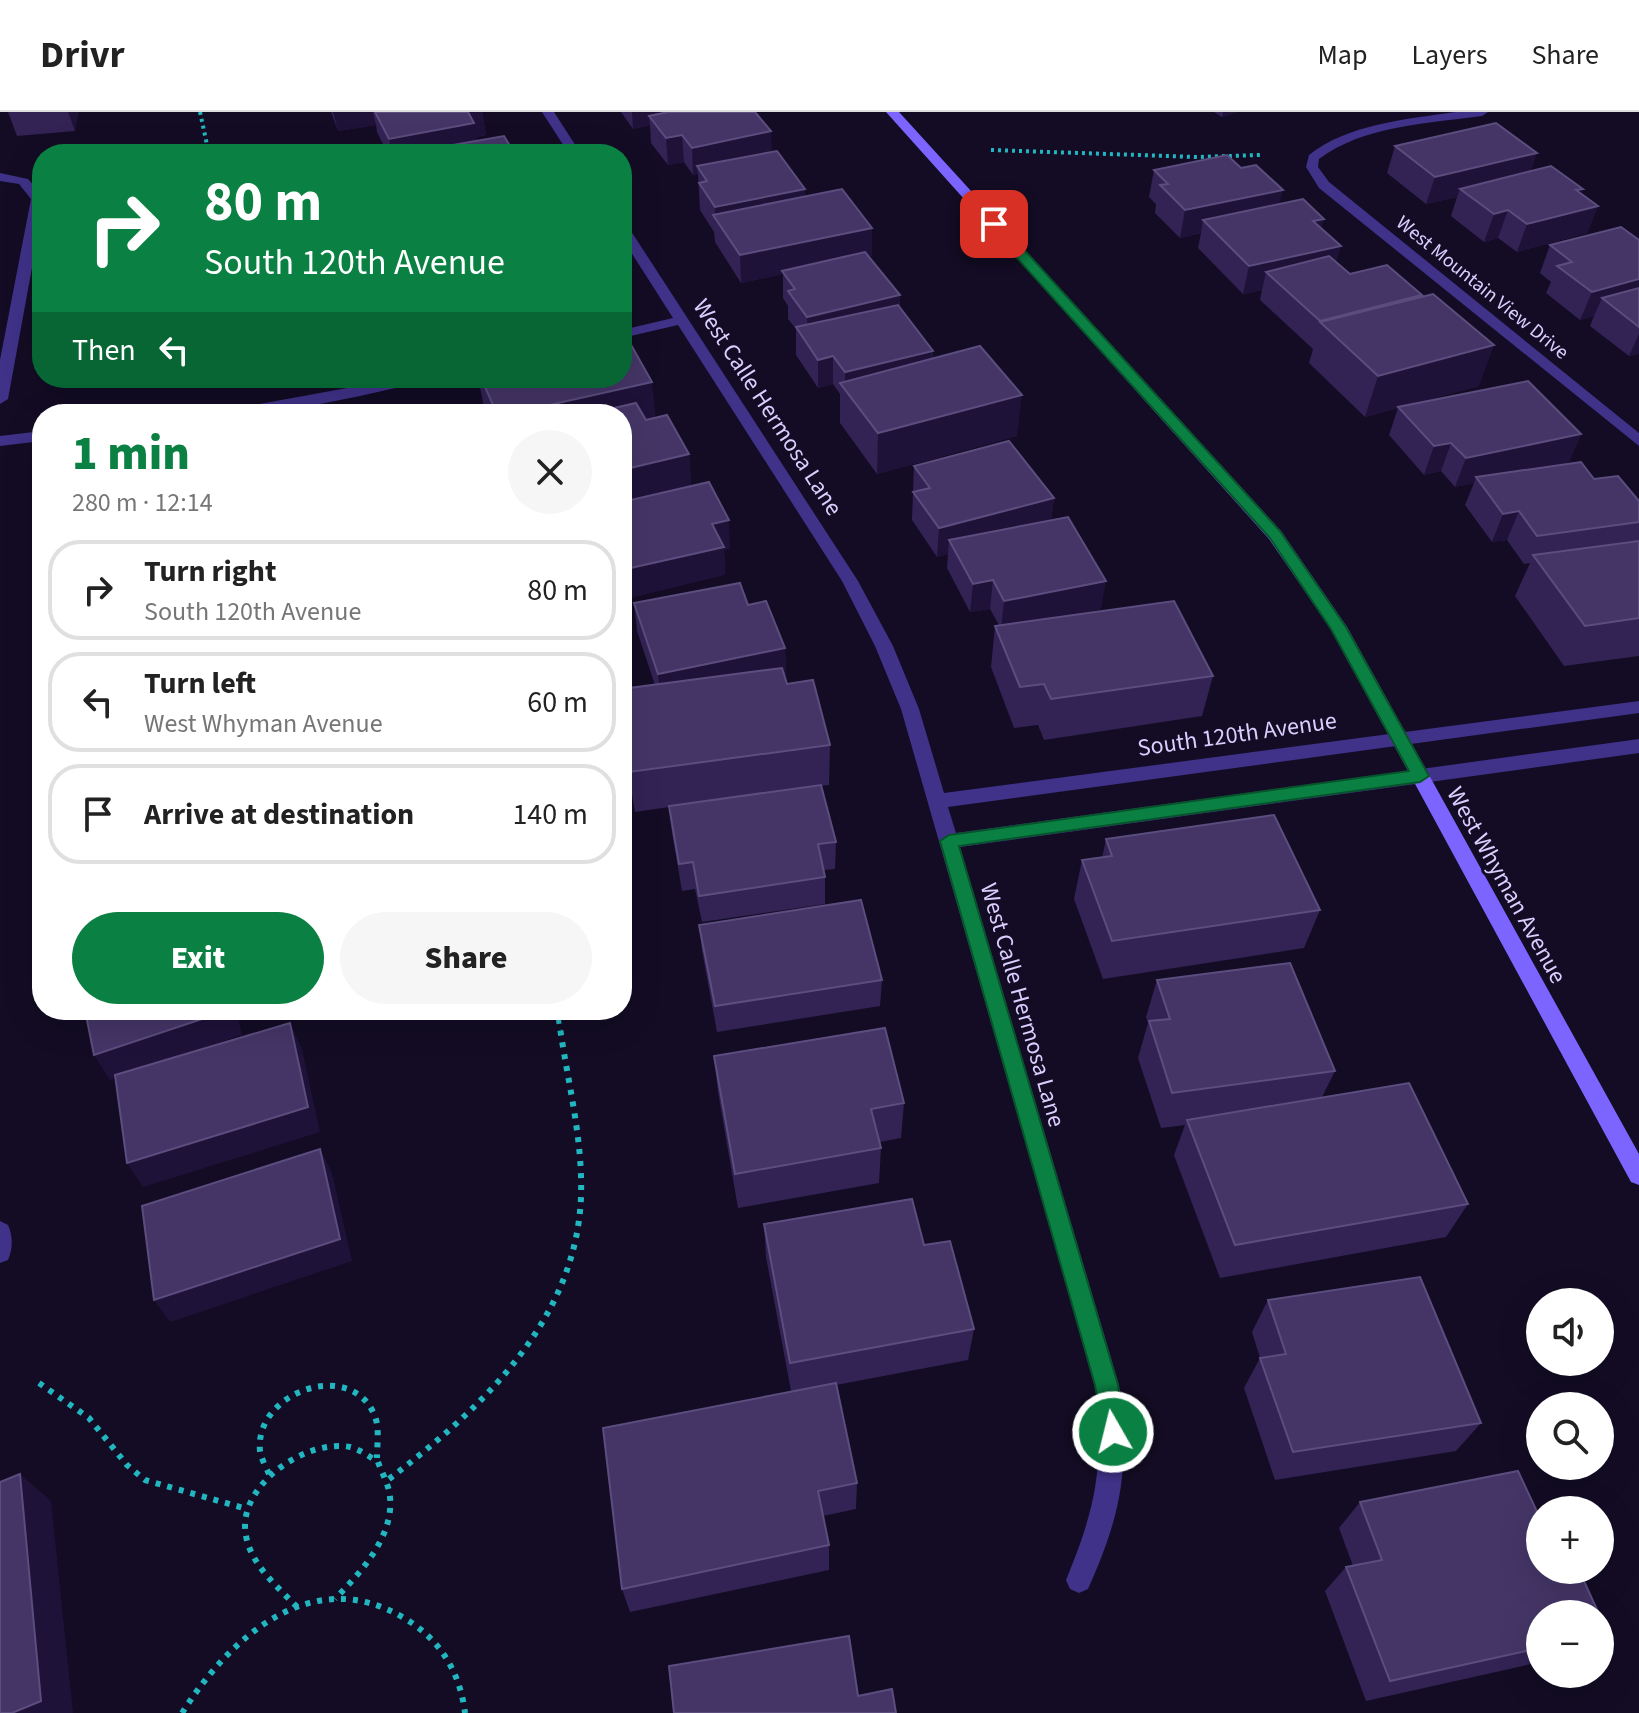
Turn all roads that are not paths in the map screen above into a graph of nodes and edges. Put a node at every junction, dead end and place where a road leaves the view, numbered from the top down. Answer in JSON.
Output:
{"nodes":[{"id":1,"x":548,"y":112,"type":"edge"},
{"id":2,"x":892,"y":112,"type":"edge"},
{"id":3,"x":1482,"y":112,"type":"edge"},
{"id":4,"x":569,"y":144,"type":"edge"},
{"id":5,"x":0,"y":177,"type":"edge"},
{"id":6,"x":32,"y":186,"type":"edge"},
{"id":7,"x":32,"y":236,"type":"edge"},
{"id":8,"x":632,"y":244,"type":"edge"},
{"id":9,"x":681,"y":320,"type":"junction"},
{"id":10,"x":632,"y":332,"type":"edge"},
{"id":11,"x":375,"y":388,"type":"edge"},
{"id":12,"x":0,"y":399,"type":"edge"},
{"id":13,"x":293,"y":404,"type":"edge"},
{"id":14,"x":32,"y":437,"type":"edge"},
{"id":15,"x":0,"y":441,"type":"edge"},
{"id":16,"x":1639,"y":441,"type":"edge"},
{"id":17,"x":1639,"y":707,"type":"edge"},
{"id":18,"x":1399,"y":738,"type":"junction"},
{"id":19,"x":1639,"y":746,"type":"edge"},
{"id":20,"x":1420,"y":776,"type":"junction"},
{"id":21,"x":937,"y":801,"type":"junction"},
{"id":22,"x":949,"y":841,"type":"junction"},
{"id":23,"x":1639,"y":1175,"type":"edge"},
{"id":24,"x":0,"y":1232,"type":"edge"},
{"id":25,"x":0,"y":1252,"type":"edge"},
{"id":26,"x":1079,"y":1580,"type":"dead end"}],
"edges":[{"from":1,"to":4,"type":"street"},
{"from":2,"to":18,"type":"street","name":"West Whyman Avenue"},
{"from":3,"to":16,"type":"street","name":"West Mountain View Drive"},
{"from":5,"to":6,"type":"street"},
{"from":7,"to":12,"type":"street"},
{"from":8,"to":9,"type":"street","name":"West Calle Hermosa Lane"},
{"from":9,"to":10,"type":"street"},
{"from":9,"to":21,"type":"street","name":"West Calle Hermosa Lane"},
{"from":11,"to":13,"type":"street"},
{"from":14,"to":15,"type":"street"},
{"from":17,"to":18,"type":"street","name":"South 120th Avenue"},
{"from":18,"to":20,"type":"street","name":"West Whyman Avenue"},
{"from":18,"to":21,"type":"street","name":"South 120th Avenue"},
{"from":19,"to":20,"type":"street"},
{"from":20,"to":22,"type":"street"},
{"from":20,"to":23,"type":"street","name":"West Whyman Avenue"},
{"from":21,"to":22,"type":"street","name":"West Calle Hermosa Lane"},
{"from":22,"to":26,"type":"street","name":"West Calle Hermosa Lane"},
{"from":24,"to":25,"type":"street"}]}
